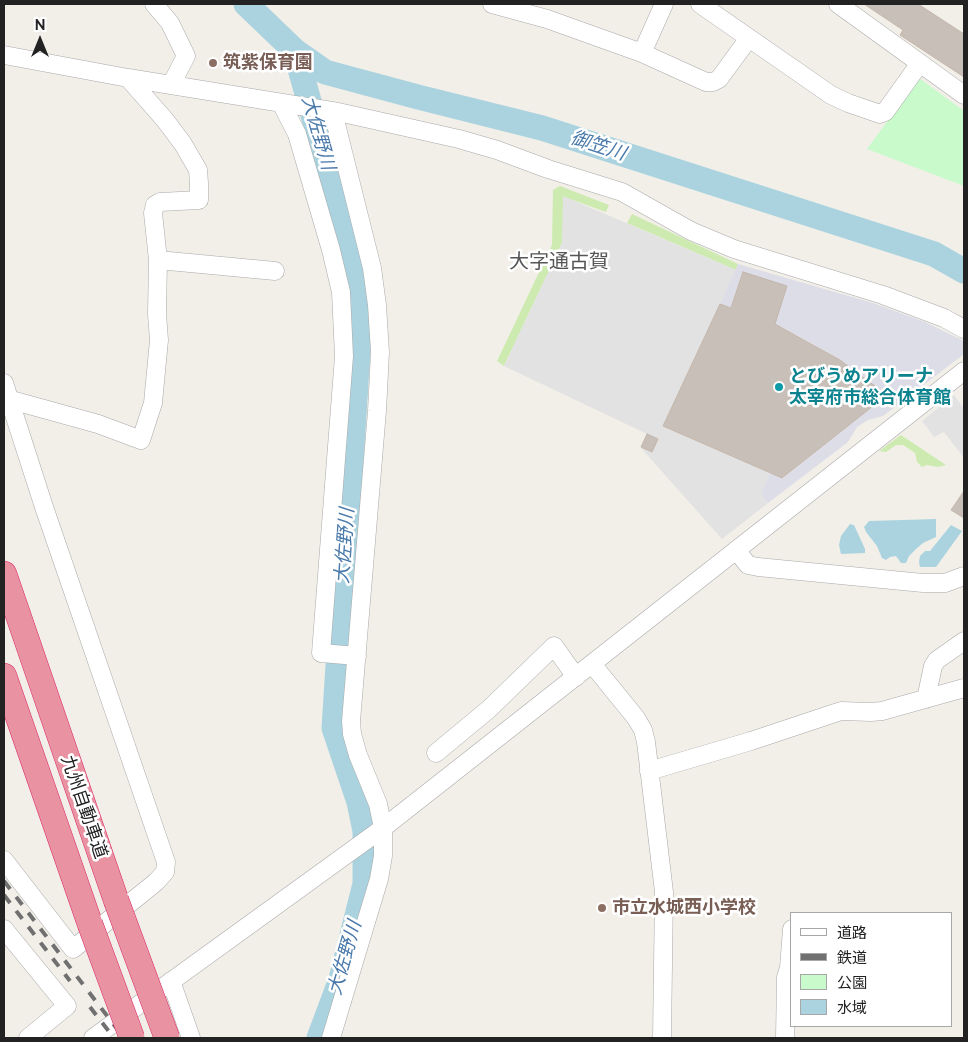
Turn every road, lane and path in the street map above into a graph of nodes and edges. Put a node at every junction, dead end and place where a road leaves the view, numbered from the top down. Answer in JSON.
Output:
{"nodes":[{"id":1,"x":154,"y":4,"type":"edge"},
{"id":2,"x":492,"y":4,"type":"edge"},
{"id":3,"x":664,"y":4,"type":"edge"},
{"id":4,"x":700,"y":4,"type":"edge"},
{"id":5,"x":838,"y":4,"type":"edge"},
{"id":6,"x":749,"y":38,"type":"junction"},
{"id":7,"x":642,"y":53,"type":"junction"},
{"id":8,"x":4,"y":55,"type":"edge"},
{"id":9,"x":920,"y":62,"type":"junction"},
{"id":10,"x":128,"y":78,"type":"junction"},
{"id":11,"x":172,"y":85,"type":"junction"},
{"id":12,"x":964,"y":95,"type":"edge"},
{"id":13,"x":285,"y":104,"type":"junction"},
{"id":14,"x":331,"y":111,"type":"junction"},
{"id":15,"x":158,"y":260,"type":"junction"},
{"id":16,"x":276,"y":271,"type":"dead end"},
{"id":17,"x":964,"y":329,"type":"edge"},
{"id":18,"x":964,"y":372,"type":"edge"},
{"id":19,"x":6,"y":393,"type":"edge"},
{"id":20,"x":736,"y":550,"type":"junction"},
{"id":21,"x":4,"y":574,"type":"edge"},
{"id":22,"x":964,"y":576,"type":"edge"},
{"id":23,"x":964,"y":641,"type":"edge"},
{"id":24,"x":357,"y":656,"type":"junction"},
{"id":25,"x":592,"y":664,"type":"junction"},
{"id":26,"x":4,"y":676,"type":"edge"},
{"id":27,"x":576,"y":677,"type":"junction"},
{"id":28,"x":964,"y":688,"type":"edge"},
{"id":29,"x":926,"y":699,"type":"junction"},
{"id":30,"x":436,"y":753,"type":"dead end"},
{"id":31,"x":649,"y":771,"type":"junction"},
{"id":32,"x":383,"y":828,"type":"junction"},
{"id":33,"x":4,"y":860,"type":"edge"},
{"id":34,"x":127,"y":898,"type":"junction"},
{"id":35,"x":6,"y":936,"type":"edge"},
{"id":36,"x":790,"y":955,"type":"edge"},
{"id":37,"x":171,"y":981,"type":"junction"},
{"id":38,"x":28,"y":1038,"type":"edge"},
{"id":39,"x":93,"y":1038,"type":"edge"},
{"id":40,"x":132,"y":1038,"type":"edge"},
{"id":41,"x":167,"y":1038,"type":"edge"},
{"id":42,"x":191,"y":1038,"type":"edge"},
{"id":43,"x":333,"y":1038,"type":"edge"},
{"id":44,"x":662,"y":1038,"type":"edge"},
{"id":45,"x":785,"y":1038,"type":"edge"}],
"edges":[{"from":1,"to":11,"type":"street"},
{"from":2,"to":7,"type":"street"},
{"from":3,"to":7,"type":"street"},
{"from":4,"to":6,"type":"street"},
{"from":5,"to":9,"type":"street"},
{"from":6,"to":7,"type":"street"},
{"from":6,"to":9,"type":"street"},
{"from":8,"to":10,"type":"street"},
{"from":9,"to":12,"type":"street"},
{"from":10,"to":11,"type":"street"},
{"from":10,"to":15,"type":"street"},
{"from":11,"to":13,"type":"street"},
{"from":13,"to":14,"type":"street"},
{"from":13,"to":24,"type":"street"},
{"from":14,"to":17,"type":"street"},
{"from":14,"to":24,"type":"street"},
{"from":15,"to":16,"type":"street"},
{"from":15,"to":19,"type":"street"},
{"from":18,"to":20,"type":"street"},
{"from":19,"to":34,"type":"street"},
{"from":20,"to":22,"type":"street"},
{"from":20,"to":25,"type":"street"},
{"from":21,"to":34,"type":"highway","name":"九州自動車道"},
{"from":23,"to":29,"type":"street"},
{"from":24,"to":32,"type":"street"},
{"from":25,"to":27,"type":"street"},
{"from":25,"to":31,"type":"street"},
{"from":26,"to":40,"type":"highway","name":"九州自動車道","bridge":true},
{"from":27,"to":30,"type":"street"},
{"from":27,"to":32,"type":"street"},
{"from":28,"to":29,"type":"street"},
{"from":29,"to":31,"type":"street"},
{"from":31,"to":44,"type":"street"},
{"from":32,"to":37,"type":"street"},
{"from":32,"to":43,"type":"street"},
{"from":33,"to":34,"type":"street"},
{"from":34,"to":41,"type":"highway","name":"九州自動車道","bridge":true},
{"from":35,"to":38,"type":"street"},
{"from":36,"to":45,"type":"street"},
{"from":37,"to":39,"type":"street"},
{"from":37,"to":42,"type":"street"}]}
